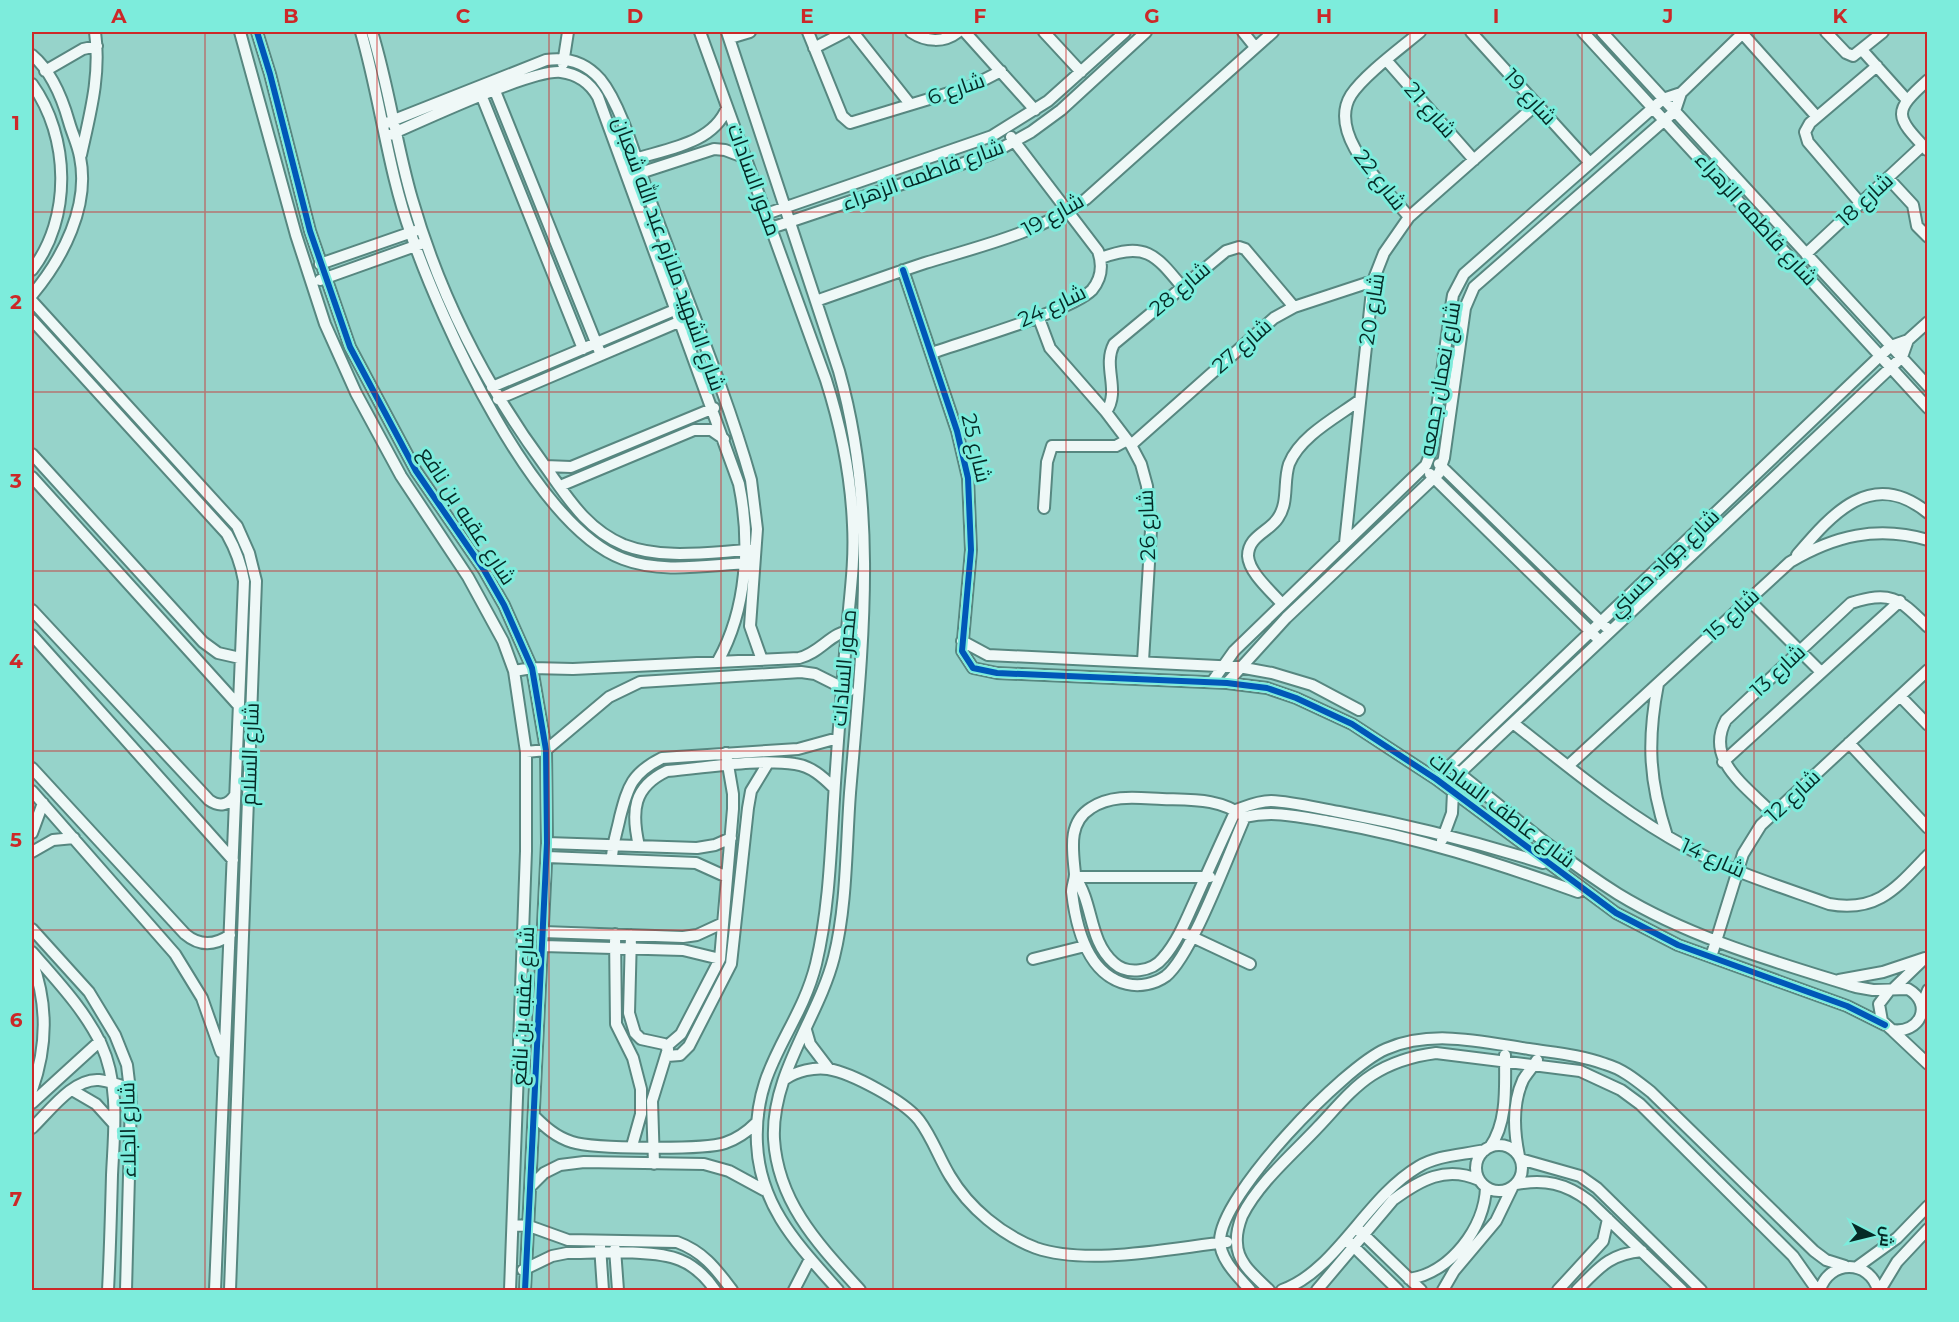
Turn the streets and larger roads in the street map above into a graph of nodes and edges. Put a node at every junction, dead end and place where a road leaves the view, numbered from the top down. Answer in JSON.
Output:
{"nodes":[{"id":1,"x":95,"y":32,"type":"edge"},
{"id":2,"x":240,"y":32,"type":"edge"},
{"id":3,"x":257,"y":32,"type":"edge"},
{"id":4,"x":361,"y":32,"type":"edge"},
{"id":5,"x":372,"y":32,"type":"edge"},
{"id":6,"x":568,"y":32,"type":"edge"},
{"id":7,"x":700,"y":32,"type":"edge"},
{"id":8,"x":750,"y":32,"type":"edge"},
{"id":9,"x":808,"y":32,"type":"edge"},
{"id":10,"x":845,"y":32,"type":"edge"},
{"id":11,"x":853,"y":32,"type":"edge"},
{"id":12,"x":911,"y":32,"type":"edge"},
{"id":13,"x":958,"y":32,"type":"edge"},
{"id":14,"x":965,"y":32,"type":"edge"},
{"id":15,"x":1044,"y":32,"type":"edge"},
{"id":16,"x":1125,"y":32,"type":"edge"},
{"id":17,"x":1146,"y":32,"type":"edge"},
{"id":18,"x":1243,"y":32,"type":"edge"},
{"id":19,"x":1273,"y":32,"type":"edge"},
{"id":20,"x":1420,"y":32,"type":"edge"},
{"id":21,"x":1471,"y":32,"type":"edge"},
{"id":22,"x":1583,"y":32,"type":"edge"},
{"id":23,"x":1602,"y":32,"type":"edge"},
{"id":24,"x":1743,"y":32,"type":"edge"},
{"id":25,"x":1826,"y":32,"type":"edge"},
{"id":26,"x":1881,"y":32,"type":"edge"},
{"id":27,"x":728,"y":35,"type":"edge"},
{"id":28,"x":97,"y":46,"type":"junction"},
{"id":29,"x":1255,"y":47,"type":"junction"},
{"id":30,"x":814,"y":48,"type":"junction"},
{"id":31,"x":1863,"y":51,"type":"junction"},
{"id":32,"x":32,"y":55,"type":"edge"},
{"id":33,"x":564,"y":59,"type":"junction"},
{"id":34,"x":1387,"y":61,"type":"junction"},
{"id":35,"x":1877,"y":66,"type":"junction"},
{"id":36,"x":45,"y":70,"type":"junction"},
{"id":37,"x":1000,"y":71,"type":"junction"},
{"id":38,"x":561,"y":72,"type":"junction"},
{"id":39,"x":1081,"y":72,"type":"junction"},
{"id":40,"x":1928,"y":80,"type":"edge"},
{"id":41,"x":32,"y":84,"type":"edge"},
{"id":42,"x":495,"y":91,"type":"junction"},
{"id":43,"x":1681,"y":93,"type":"junction"},
{"id":44,"x":482,"y":97,"type":"junction"},
{"id":45,"x":1663,"y":99,"type":"junction"},
{"id":46,"x":1906,"y":99,"type":"junction"},
{"id":47,"x":910,"y":104,"type":"junction"},
{"id":48,"x":1537,"y":104,"type":"junction"},
{"id":49,"x":1654,"y":107,"type":"junction"},
{"id":50,"x":727,"y":108,"type":"junction"},
{"id":51,"x":1035,"y":110,"type":"junction"},
{"id":52,"x":1675,"y":111,"type":"junction"},
{"id":53,"x":1817,"y":117,"type":"junction"},
{"id":54,"x":1666,"y":119,"type":"junction"},
{"id":55,"x":389,"y":122,"type":"junction"},
{"id":56,"x":1005,"y":129,"type":"junction"},
{"id":57,"x":392,"y":134,"type":"junction"},
{"id":58,"x":1015,"y":141,"type":"junction"},
{"id":59,"x":1925,"y":148,"type":"edge"},
{"id":60,"x":80,"y":157,"type":"junction"},
{"id":61,"x":746,"y":158,"type":"junction"},
{"id":62,"x":635,"y":159,"type":"junction"},
{"id":63,"x":1474,"y":160,"type":"junction"},
{"id":64,"x":1589,"y":162,"type":"junction"},
{"id":65,"x":623,"y":164,"type":"junction"},
{"id":66,"x":640,"y":173,"type":"junction"},
{"id":67,"x":628,"y":177,"type":"junction"},
{"id":68,"x":1888,"y":178,"type":"junction"},
{"id":69,"x":1565,"y":184,"type":"junction"},
{"id":70,"x":1578,"y":195,"type":"junction"},
{"id":71,"x":1861,"y":204,"type":"junction"},
{"id":72,"x":785,"y":208,"type":"junction"},
{"id":73,"x":1534,"y":211,"type":"junction"},
{"id":74,"x":1068,"y":212,"type":"junction"},
{"id":75,"x":766,"y":214,"type":"junction"},
{"id":76,"x":1409,"y":217,"type":"junction"},
{"id":77,"x":1547,"y":221,"type":"junction"},
{"id":78,"x":790,"y":223,"type":"junction"},
{"id":79,"x":771,"y":228,"type":"junction"},
{"id":80,"x":421,"y":229,"type":"junction"},
{"id":81,"x":310,"y":231,"type":"junction"},
{"id":82,"x":410,"y":233,"type":"junction"},
{"id":83,"x":296,"y":235,"type":"junction"},
{"id":84,"x":1928,"y":237,"type":"edge"},
{"id":85,"x":420,"y":244,"type":"junction"},
{"id":86,"x":1806,"y":254,"type":"junction"},
{"id":87,"x":1101,"y":258,"type":"junction"},
{"id":88,"x":320,"y":264,"type":"junction"},
{"id":89,"x":32,"y":270,"type":"edge"},
{"id":90,"x":903,"y":270,"type":"junction"},
{"id":91,"x":325,"y":279,"type":"junction"},
{"id":92,"x":1373,"y":281,"type":"junction"},
{"id":93,"x":311,"y":284,"type":"junction"},
{"id":94,"x":1184,"y":288,"type":"junction"},
{"id":95,"x":32,"y":295,"type":"edge"},
{"id":96,"x":32,"y":301,"type":"edge"},
{"id":97,"x":816,"y":301,"type":"junction"},
{"id":98,"x":1294,"y":307,"type":"junction"},
{"id":99,"x":677,"y":309,"type":"junction"},
{"id":100,"x":1038,"y":316,"type":"junction"},
{"id":101,"x":32,"y":320,"type":"edge"},
{"id":102,"x":681,"y":321,"type":"junction"},
{"id":103,"x":1928,"y":322,"type":"edge"},
{"id":104,"x":1908,"y":340,"type":"junction"},
{"id":105,"x":596,"y":343,"type":"junction"},
{"id":106,"x":1892,"y":346,"type":"junction"},
{"id":107,"x":583,"y":349,"type":"junction"},
{"id":108,"x":932,"y":353,"type":"junction"},
{"id":109,"x":601,"y":355,"type":"junction"},
{"id":110,"x":1880,"y":356,"type":"junction"},
{"id":111,"x":1902,"y":357,"type":"junction"},
{"id":112,"x":1891,"y":368,"type":"junction"},
{"id":113,"x":1928,"y":386,"type":"edge"},
{"id":114,"x":492,"y":387,"type":"junction"},
{"id":115,"x":498,"y":399,"type":"junction"},
{"id":116,"x":1360,"y":400,"type":"junction"},
{"id":117,"x":714,"y":408,"type":"junction"},
{"id":118,"x":1928,"y":408,"type":"edge"},
{"id":119,"x":1106,"y":412,"type":"junction"},
{"id":120,"x":724,"y":439,"type":"junction"},
{"id":121,"x":153,"y":442,"type":"junction"},
{"id":122,"x":1129,"y":443,"type":"junction"},
{"id":123,"x":32,"y":454,"type":"edge"},
{"id":124,"x":1430,"y":458,"type":"junction"},
{"id":125,"x":545,"y":466,"type":"junction"},
{"id":126,"x":1442,"y":467,"type":"junction"},
{"id":127,"x":1422,"y":469,"type":"junction"},
{"id":128,"x":32,"y":477,"type":"edge"},
{"id":129,"x":1435,"y":478,"type":"junction"},
{"id":130,"x":560,"y":486,"type":"junction"},
{"id":131,"x":1044,"y":508,"type":"dead end"},
{"id":132,"x":1928,"y":513,"type":"edge"},
{"id":133,"x":1928,"y":540,"type":"edge"},
{"id":134,"x":1345,"y":543,"type":"junction"},
{"id":135,"x":745,"y":550,"type":"junction"},
{"id":136,"x":757,"y":550,"type":"junction"},
{"id":137,"x":1790,"y":562,"type":"junction"},
{"id":138,"x":756,"y":563,"type":"junction"},
{"id":139,"x":743,"y":564,"type":"junction"},
{"id":140,"x":1749,"y":600,"type":"junction"},
{"id":141,"x":1900,"y":601,"type":"junction"},
{"id":142,"x":1282,"y":604,"type":"junction"},
{"id":143,"x":32,"y":610,"type":"edge"},
{"id":144,"x":1602,"y":622,"type":"junction"},
{"id":145,"x":1928,"y":627,"type":"edge"},
{"id":146,"x":847,"y":631,"type":"junction"},
{"id":147,"x":1611,"y":631,"type":"junction"},
{"id":148,"x":862,"y":632,"type":"junction"},
{"id":149,"x":1591,"y":632,"type":"junction"},
{"id":150,"x":32,"y":635,"type":"edge"},
{"id":151,"x":962,"y":641,"type":"junction"},
{"id":152,"x":1600,"y":641,"type":"junction"},
{"id":153,"x":1800,"y":651,"type":"junction"},
{"id":154,"x":240,"y":658,"type":"junction"},
{"id":155,"x":762,"y":660,"type":"junction"},
{"id":156,"x":718,"y":661,"type":"junction"},
{"id":157,"x":1143,"y":661,"type":"junction"},
{"id":158,"x":1221,"y":666,"type":"junction"},
{"id":159,"x":1239,"y":667,"type":"junction"},
{"id":160,"x":532,"y":668,"type":"junction"},
{"id":161,"x":1928,"y":670,"type":"edge"},
{"id":162,"x":514,"y":671,"type":"junction"},
{"id":163,"x":1821,"y":672,"type":"junction"},
{"id":164,"x":1272,"y":673,"type":"junction"},
{"id":165,"x":1212,"y":682,"type":"junction"},
{"id":166,"x":1227,"y":683,"type":"junction"},
{"id":167,"x":1658,"y":684,"type":"junction"},
{"id":168,"x":1267,"y":688,"type":"junction"},
{"id":169,"x":843,"y":690,"type":"junction"},
{"id":170,"x":858,"y":693,"type":"junction"},
{"id":171,"x":1900,"y":696,"type":"junction"},
{"id":172,"x":238,"y":705,"type":"junction"},
{"id":173,"x":1359,"y":710,"type":"dead end"},
{"id":174,"x":1513,"y":723,"type":"junction"},
{"id":175,"x":1928,"y":725,"type":"edge"},
{"id":176,"x":838,"y":738,"type":"junction"},
{"id":177,"x":1849,"y":743,"type":"junction"},
{"id":178,"x":546,"y":750,"type":"junction"},
{"id":179,"x":526,"y":752,"type":"junction"},
{"id":180,"x":726,"y":753,"type":"junction"},
{"id":181,"x":1723,"y":762,"type":"junction"},
{"id":182,"x":768,"y":763,"type":"junction"},
{"id":183,"x":726,"y":766,"type":"junction"},
{"id":184,"x":1450,"y":766,"type":"junction"},
{"id":185,"x":1568,"y":766,"type":"junction"},
{"id":186,"x":32,"y":768,"type":"edge"},
{"id":187,"x":1459,"y":774,"type":"junction"},
{"id":188,"x":1436,"y":779,"type":"junction"},
{"id":189,"x":834,"y":788,"type":"junction"},
{"id":190,"x":1449,"y":789,"type":"junction"},
{"id":191,"x":32,"y":791,"type":"edge"},
{"id":192,"x":235,"y":795,"type":"junction"},
{"id":193,"x":43,"y":803,"type":"junction"},
{"id":194,"x":1240,"y":814,"type":"junction"},
{"id":195,"x":1773,"y":814,"type":"junction"},
{"id":196,"x":1928,"y":828,"type":"edge"},
{"id":197,"x":32,"y":833,"type":"edge"},
{"id":198,"x":1444,"y":834,"type":"junction"},
{"id":199,"x":1667,"y":837,"type":"junction"},
{"id":200,"x":74,"y":838,"type":"junction"},
{"id":201,"x":731,"y":838,"type":"junction"},
{"id":202,"x":547,"y":843,"type":"junction"},
{"id":203,"x":612,"y":845,"type":"junction"},
{"id":204,"x":639,"y":846,"type":"junction"},
{"id":205,"x":1440,"y":846,"type":"junction"},
{"id":206,"x":32,"y":852,"type":"edge"},
{"id":207,"x":1928,"y":855,"type":"edge"},
{"id":208,"x":547,"y":857,"type":"junction"},
{"id":209,"x":233,"y":860,"type":"junction"},
{"id":210,"x":612,"y":860,"type":"junction"},
{"id":211,"x":1550,"y":865,"type":"junction"},
{"id":212,"x":1738,"y":870,"type":"junction"},
{"id":213,"x":727,"y":877,"type":"junction"},
{"id":214,"x":1075,"y":877,"type":"junction"},
{"id":215,"x":1205,"y":877,"type":"junction"},
{"id":216,"x":1218,"y":877,"type":"junction"},
{"id":217,"x":1589,"y":896,"type":"junction"},
{"id":218,"x":723,"y":923,"type":"junction"},
{"id":219,"x":32,"y":929,"type":"edge"},
{"id":220,"x":543,"y":932,"type":"junction"},
{"id":221,"x":1180,"y":932,"type":"junction"},
{"id":222,"x":615,"y":934,"type":"junction"},
{"id":223,"x":230,"y":935,"type":"junction"},
{"id":224,"x":631,"y":935,"type":"junction"},
{"id":225,"x":1192,"y":937,"type":"junction"},
{"id":226,"x":1716,"y":940,"type":"junction"},
{"id":227,"x":543,"y":946,"type":"junction"},
{"id":228,"x":1085,"y":946,"type":"junction"},
{"id":229,"x":615,"y":948,"type":"junction"},
{"id":230,"x":631,"y":949,"type":"junction"},
{"id":231,"x":32,"y":952,"type":"edge"},
{"id":232,"x":1711,"y":957,"type":"junction"},
{"id":233,"x":1926,"y":957,"type":"edge"},
{"id":234,"x":720,"y":959,"type":"junction"},
{"id":235,"x":1033,"y":959,"type":"dead end"},
{"id":236,"x":32,"y":962,"type":"edge"},
{"id":237,"x":1250,"y":964,"type":"dead end"},
{"id":238,"x":1835,"y":981,"type":"junction"},
{"id":239,"x":1892,"y":990,"type":"junction"},
{"id":240,"x":1928,"y":990,"type":"edge"},
{"id":241,"x":1922,"y":1009,"type":"junction"},
{"id":242,"x":104,"y":1014,"type":"junction"},
{"id":243,"x":90,"y":1024,"type":"junction"},
{"id":244,"x":1928,"y":1024,"type":"edge"},
{"id":245,"x":1889,"y":1028,"type":"junction"},
{"id":246,"x":806,"y":1029,"type":"junction"},
{"id":247,"x":641,"y":1039,"type":"junction"},
{"id":248,"x":100,"y":1041,"type":"junction"},
{"id":249,"x":1505,"y":1046,"type":"junction"},
{"id":250,"x":629,"y":1047,"type":"junction"},
{"id":251,"x":667,"y":1051,"type":"junction"},
{"id":252,"x":1542,"y":1051,"type":"junction"},
{"id":253,"x":1505,"y":1061,"type":"junction"},
{"id":254,"x":1928,"y":1064,"type":"edge"},
{"id":255,"x":1534,"y":1065,"type":"junction"},
{"id":256,"x":829,"y":1069,"type":"junction"},
{"id":257,"x":224,"y":1071,"type":"junction"},
{"id":258,"x":239,"y":1072,"type":"junction"},
{"id":259,"x":785,"y":1079,"type":"junction"},
{"id":260,"x":113,"y":1085,"type":"junction"},
{"id":261,"x":130,"y":1088,"type":"junction"},
{"id":262,"x":32,"y":1090,"type":"edge"},
{"id":263,"x":72,"y":1090,"type":"junction"},
{"id":264,"x":32,"y":1103,"type":"edge"},
{"id":265,"x":534,"y":1116,"type":"junction"},
{"id":266,"x":756,"y":1123,"type":"junction"},
{"id":267,"x":114,"y":1124,"type":"junction"},
{"id":268,"x":32,"y":1128,"type":"edge"},
{"id":269,"x":632,"y":1146,"type":"junction"},
{"id":270,"x":655,"y":1147,"type":"junction"},
{"id":271,"x":1487,"y":1149,"type":"junction"},
{"id":272,"x":1520,"y":1158,"type":"junction"},
{"id":273,"x":654,"y":1164,"type":"junction"},
{"id":274,"x":1483,"y":1184,"type":"junction"},
{"id":275,"x":531,"y":1186,"type":"junction"},
{"id":276,"x":1514,"y":1186,"type":"junction"},
{"id":277,"x":764,"y":1190,"type":"junction"},
{"id":278,"x":1928,"y":1206,"type":"edge"},
{"id":279,"x":1608,"y":1219,"type":"junction"},
{"id":280,"x":513,"y":1225,"type":"junction"},
{"id":281,"x":529,"y":1226,"type":"junction"},
{"id":282,"x":1355,"y":1226,"type":"junction"},
{"id":283,"x":1928,"y":1230,"type":"edge"},
{"id":284,"x":1364,"y":1235,"type":"junction"},
{"id":285,"x":1344,"y":1238,"type":"junction"},
{"id":286,"x":600,"y":1240,"type":"junction"},
{"id":287,"x":615,"y":1240,"type":"junction"},
{"id":288,"x":1236,"y":1241,"type":"junction"},
{"id":289,"x":1220,"y":1243,"type":"junction"},
{"id":290,"x":1353,"y":1247,"type":"junction"},
{"id":291,"x":1642,"y":1251,"type":"junction"},
{"id":292,"x":601,"y":1253,"type":"junction"},
{"id":293,"x":615,"y":1253,"type":"junction"},
{"id":294,"x":810,"y":1259,"type":"junction"},
{"id":295,"x":1845,"y":1266,"type":"junction"},
{"id":296,"x":1857,"y":1267,"type":"junction"},
{"id":297,"x":511,"y":1270,"type":"junction"},
{"id":298,"x":526,"y":1270,"type":"junction"},
{"id":299,"x":1409,"y":1279,"type":"junction"},
{"id":300,"x":108,"y":1290,"type":"edge"},
{"id":301,"x":126,"y":1290,"type":"edge"},
{"id":302,"x":215,"y":1290,"type":"edge"},
{"id":303,"x":230,"y":1290,"type":"edge"},
{"id":304,"x":510,"y":1290,"type":"edge"},
{"id":305,"x":525,"y":1290,"type":"edge"},
{"id":306,"x":603,"y":1290,"type":"edge"},
{"id":307,"x":618,"y":1290,"type":"edge"},
{"id":308,"x":715,"y":1290,"type":"edge"},
{"id":309,"x":732,"y":1290,"type":"edge"},
{"id":310,"x":794,"y":1290,"type":"edge"},
{"id":311,"x":838,"y":1290,"type":"edge"},
{"id":312,"x":860,"y":1290,"type":"edge"},
{"id":313,"x":1250,"y":1290,"type":"edge"},
{"id":314,"x":1269,"y":1290,"type":"edge"},
{"id":315,"x":1282,"y":1290,"type":"edge"},
{"id":316,"x":1317,"y":1290,"type":"edge"},
{"id":317,"x":1398,"y":1290,"type":"edge"},
{"id":318,"x":1421,"y":1290,"type":"edge"},
{"id":319,"x":1443,"y":1290,"type":"edge"},
{"id":320,"x":1558,"y":1290,"type":"edge"},
{"id":321,"x":1577,"y":1290,"type":"edge"},
{"id":322,"x":1682,"y":1290,"type":"edge"},
{"id":323,"x":1701,"y":1290,"type":"edge"},
{"id":324,"x":1819,"y":1290,"type":"edge"},
{"id":325,"x":1879,"y":1290,"type":"edge"}],
"edges":[{"from":1,"to":28,"type":"street"},
{"from":2,"to":83,"type":"street","name":"شارع عقبه بن نافع"},
{"from":3,"to":81,"type":"street","name":"شارع عقبه بن نافع"},
{"from":4,"to":55,"type":"street"},
{"from":5,"to":55,"type":"street"},
{"from":6,"to":33,"type":"street"},
{"from":7,"to":50,"type":"street","name":"محور السادات"},
{"from":8,"to":27,"type":"street"},
{"from":9,"to":30,"type":"street","name":"شارع 6"},
{"from":10,"to":30,"type":"street"},
{"from":11,"to":47,"type":"street","name":"شارع 6"},
{"from":12,"to":13,"type":"street"},
{"from":14,"to":37,"type":"street"},
{"from":15,"to":39,"type":"street"},
{"from":16,"to":39,"type":"street","name":"شارع فاطمه الزهراء"},
{"from":17,"to":58,"type":"street","name":"شارع فاطمه الزهراء"},
{"from":18,"to":29,"type":"street"},
{"from":19,"to":29,"type":"street","name":"شارع 19"},
{"from":20,"to":34,"type":"street","name":"شارع 22"},
{"from":21,"to":48,"type":"street","name":"شارع 19"},
{"from":22,"to":49,"type":"street","name":"شارع فاطمه الزهراء"},
{"from":23,"to":45,"type":"street","name":"شارع فاطمه الزهراء"},
{"from":24,"to":43,"type":"street","name":"شارع نعمان جمعه"},
{"from":24,"to":53,"type":"street"},
{"from":25,"to":31,"type":"street"},
{"from":26,"to":31,"type":"street"},
{"from":27,"to":72,"type":"street","name":"محور السادات"},
{"from":28,"to":36,"type":"street"},
{"from":28,"to":60,"type":"street"},
{"from":29,"to":74,"type":"street","name":"شارع 19"},
{"from":30,"to":47,"type":"street","name":"شارع 6"},
{"from":31,"to":35,"type":"street"},
{"from":32,"to":36,"type":"street"},
{"from":33,"to":38,"type":"street"},
{"from":33,"to":55,"type":"street"},
{"from":33,"to":62,"type":"street","name":"شارع الشهيد ملازم عبد الله شعبان"},
{"from":34,"to":63,"type":"street","name":"شارع 21"},
{"from":34,"to":76,"type":"street","name":"شارع 22"},
{"from":35,"to":46,"type":"street"},
{"from":35,"to":53,"type":"street"},
{"from":36,"to":60,"type":"street"},
{"from":37,"to":47,"type":"street","name":"شارع 6"},
{"from":37,"to":51,"type":"street"},
{"from":38,"to":42,"type":"street"},
{"from":38,"to":65,"type":"street","name":"شارع الشهيد ملازم عبد الله شعبان"},
{"from":39,"to":51,"type":"street","name":"شارع فاطمه الزهراء"},
{"from":40,"to":46,"type":"street"},
{"from":41,"to":89,"type":"street"},
{"from":42,"to":44,"type":"street"},
{"from":42,"to":105,"type":"street"},
{"from":43,"to":45,"type":"street","name":"شارع نعمان جمعه"},
{"from":43,"to":52,"type":"street","name":"شارع نعمان جمعه"},
{"from":44,"to":57,"type":"street"},
{"from":44,"to":107,"type":"street"},
{"from":45,"to":49,"type":"street","name":"شارع نعمان جمعه"},
{"from":45,"to":52,"type":"street","name":"شارع فاطمه الزهراء"},
{"from":46,"to":59,"type":"street"},
{"from":48,"to":63,"type":"street","name":"شارع 20"},
{"from":48,"to":64,"type":"street","name":"شارع 19"},
{"from":49,"to":54,"type":"street","name":"شارع فاطمه الزهراء"},
{"from":49,"to":64,"type":"street","name":"شارع نعمان جمعه"},
{"from":50,"to":61,"type":"street","name":"محور السادات"},
{"from":50,"to":62,"type":"street"},
{"from":51,"to":56,"type":"street","name":"شارع فاطمه الزهراء"},
{"from":52,"to":54,"type":"street","name":"شارع نعمان جمعه"},
{"from":52,"to":86,"type":"street","name":"شارع فاطمه الزهراء"},
{"from":53,"to":71,"type":"street"},
{"from":54,"to":70,"type":"street","name":"شارع نعمان جمعه"},
{"from":54,"to":110,"type":"street","name":"شارع فاطمه الزهراء"},
{"from":55,"to":57,"type":"street"},
{"from":56,"to":58,"type":"street","name":"شارع 24"},
{"from":56,"to":72,"type":"street","name":"شارع فاطمه الزهراء"},
{"from":57,"to":80,"type":"street"},
{"from":57,"to":82,"type":"street"},
{"from":58,"to":74,"type":"street","name":"شارع 24"},
{"from":58,"to":78,"type":"street","name":"شارع فاطمه الزهراء"},
{"from":59,"to":68,"type":"street","name":"شارع 18"},
{"from":60,"to":95,"type":"street"},
{"from":61,"to":66,"type":"street"},
{"from":61,"to":75,"type":"street","name":"محور السادات"},
{"from":62,"to":65,"type":"street"},
{"from":62,"to":66,"type":"street","name":"شارع الشهيد ملازم عبد الله شعبان"},
{"from":63,"to":76,"type":"street","name":"شارع 20"},
{"from":64,"to":69,"type":"street","name":"شارع نعمان جمعه"},
{"from":65,"to":67,"type":"street","name":"شارع الشهيد ملازم عبد الله شعبان"},
{"from":66,"to":67,"type":"street"},
{"from":66,"to":136,"type":"street","name":"شارع الشهيد ملازم عبد الله شعبان"},
{"from":67,"to":99,"type":"street","name":"شارع الشهيد ملازم عبد الله شعبان"},
{"from":68,"to":71,"type":"street","name":"شارع 18"},
{"from":68,"to":84,"type":"street"},
{"from":69,"to":70,"type":"street"},
{"from":69,"to":73,"type":"street","name":"شارع نعمان جمعه"},
{"from":70,"to":77,"type":"street","name":"شارع نعمان جمعه"},
{"from":71,"to":86,"type":"street","name":"شارع 18"},
{"from":72,"to":75,"type":"street","name":"شارع فاطمه الزهراء"},
{"from":72,"to":78,"type":"street","name":"محور السادات"},
{"from":73,"to":77,"type":"street"},
{"from":73,"to":124,"type":"street","name":"شارع نعمان جمعه"},
{"from":74,"to":87,"type":"street","name":"شارع 24"},
{"from":74,"to":90,"type":"street","name":"شارع 19"},
{"from":75,"to":79,"type":"street","name":"محور السادات"},
{"from":76,"to":92,"type":"street","name":"شارع 20"},
{"from":77,"to":126,"type":"street","name":"شارع نعمان جمعه"},
{"from":78,"to":79,"type":"street","name":"شارع فاطمه الزهراء"},
{"from":78,"to":97,"type":"street","name":"محور السادات"},
{"from":79,"to":146,"type":"street","name":"محور السادات"},
{"from":80,"to":82,"type":"street"},
{"from":80,"to":85,"type":"street"},
{"from":81,"to":83,"type":"street"},
{"from":81,"to":88,"type":"street","name":"شارع عقبه بن نافع"},
{"from":82,"to":85,"type":"street"},
{"from":82,"to":88,"type":"street"},
{"from":83,"to":93,"type":"street","name":"شارع عقبه بن نافع"},
{"from":85,"to":91,"type":"street"},
{"from":85,"to":114,"type":"street"},
{"from":85,"to":139,"type":"street"},
{"from":86,"to":106,"type":"street","name":"شارع فاطمه الزهراء"},
{"from":87,"to":94,"type":"street"},
{"from":87,"to":100,"type":"street","name":"شارع 24"},
{"from":88,"to":91,"type":"street","name":"شارع عقبه بن نافع"},
{"from":90,"to":97,"type":"street","name":"شارع 19"},
{"from":90,"to":108,"type":"street","name":"شارع 25"},
{"from":91,"to":93,"type":"street"},
{"from":91,"to":160,"type":"street","name":"شارع عقبه بن نافع"},
{"from":92,"to":98,"type":"street","name":"شارع 27"},
{"from":92,"to":116,"type":"street","name":"شارع 20"},
{"from":93,"to":162,"type":"street","name":"شارع عقبه بن نافع"},
{"from":94,"to":98,"type":"street","name":"شارع 28"},
{"from":94,"to":119,"type":"street","name":"شارع 28"},
{"from":96,"to":121,"type":"street","name":"شارع السلام"},
{"from":97,"to":148,"type":"street","name":"محور السادات"},
{"from":98,"to":122,"type":"street","name":"شارع 27"},
{"from":99,"to":102,"type":"street","name":"شارع الشهيد ملازم عبد الله شعبان"},
{"from":99,"to":105,"type":"street"},
{"from":100,"to":108,"type":"street","name":"شارع 24"},
{"from":100,"to":119,"type":"street","name":"شارع 26"},
{"from":101,"to":121,"type":"street","name":"شارع السلام"},
{"from":102,"to":109,"type":"street"},
{"from":102,"to":117,"type":"street","name":"شارع الشهيد ملازم عبد الله شعبان"},
{"from":103,"to":104,"type":"street"},
{"from":104,"to":106,"type":"street","name":"شارع جواد حسني"},
{"from":104,"to":111,"type":"street"},
{"from":105,"to":107,"type":"street"},
{"from":105,"to":109,"type":"street"},
{"from":106,"to":110,"type":"street","name":"شارع جواد حسني"},
{"from":106,"to":111,"type":"street","name":"شارع فاطمه الزهراء"},
{"from":107,"to":114,"type":"street"},
{"from":108,"to":151,"type":"street","name":"شارع 25"},
{"from":109,"to":115,"type":"street"},
{"from":110,"to":112,"type":"street","name":"شارع فاطمه الزهراء"},
{"from":110,"to":144,"type":"street","name":"شارع جواد حسني"},
{"from":111,"to":112,"type":"street","name":"شارع جواد حسني"},
{"from":111,"to":113,"type":"street","name":"شارع فاطمه الزهراء"},
{"from":112,"to":118,"type":"street","name":"شارع فاطمه الزهراء"},
{"from":112,"to":147,"type":"street","name":"شارع جواد حسني"},
{"from":114,"to":115,"type":"street"},
{"from":115,"to":125,"type":"street"},
{"from":116,"to":134,"type":"street","name":"شارع 20"},
{"from":116,"to":142,"type":"street"},
{"from":117,"to":120,"type":"street","name":"شارع الشهيد ملازم عبد الله شعبان"},
{"from":117,"to":125,"type":"street"},
{"from":119,"to":122,"type":"street","name":"شارع 26"},
{"from":120,"to":130,"type":"street"},
{"from":120,"to":135,"type":"street","name":"شارع الشهيد ملازم عبد الله شعبان"},
{"from":121,"to":154,"type":"street","name":"شارع السلام"},
{"from":121,"to":258,"type":"street","name":"شارع السلام"},
{"from":122,"to":131,"type":"street"},
{"from":122,"to":157,"type":"street","name":"شارع 26"},
{"from":123,"to":154,"type":"street"},
{"from":124,"to":126,"type":"street"},
{"from":124,"to":127,"type":"street","name":"شارع نعمان جمعه"},
{"from":125,"to":130,"type":"street"},
{"from":126,"to":129,"type":"street","name":"شارع نعمان جمعه"},
{"from":126,"to":144,"type":"street"},
{"from":127,"to":129,"type":"street"},
{"from":127,"to":134,"type":"street","name":"شارع نعمان جمعه"},
{"from":128,"to":172,"type":"street"},
{"from":129,"to":149,"type":"street"},
{"from":129,"to":159,"type":"street","name":"شارع نعمان جمعه"},
{"from":130,"to":135,"type":"street"},
{"from":132,"to":137,"type":"street"},
{"from":133,"to":137,"type":"street","name":"شارع 15"},
{"from":134,"to":142,"type":"street","name":"شارع نعمان جمعه"},
{"from":135,"to":136,"type":"street"},
{"from":135,"to":139,"type":"street","name":"شارع الشهيد ملازم عبد الله شعبان"},
{"from":136,"to":138,"type":"street","name":"شارع الشهيد ملازم عبد الله شعبان"},
{"from":137,"to":140,"type":"street","name":"شارع 15"},
{"from":138,"to":139,"type":"street"},
{"from":138,"to":155,"type":"street","name":"شارع الشهيد ملازم عبد الله شعبان"},
{"from":139,"to":156,"type":"street","name":"شارع الشهيد ملازم عبد الله شعبان"},
{"from":140,"to":153,"type":"street"},
{"from":140,"to":167,"type":"street","name":"شارع 15"},
{"from":141,"to":145,"type":"street"},
{"from":141,"to":153,"type":"street","name":"شارع 13"},
{"from":141,"to":163,"type":"street"},
{"from":142,"to":158,"type":"street","name":"شارع نعمان جمعه"},
{"from":143,"to":192,"type":"street"},
{"from":144,"to":147,"type":"street"},
{"from":144,"to":149,"type":"street","name":"شارع جواد حسني"},
{"from":146,"to":148,"type":"street"},
{"from":146,"to":155,"type":"street"},
{"from":146,"to":169,"type":"street","name":"محور السادات"},
{"from":147,"to":152,"type":"street","name":"شارع جواد حسني"},
{"from":148,"to":170,"type":"street","name":"محور السادات"},
{"from":149,"to":152,"type":"street"},
{"from":149,"to":184,"type":"street","name":"شارع جواد حسني"},
{"from":150,"to":209,"type":"street"},
{"from":151,"to":157,"type":"street"},
{"from":151,"to":165,"type":"street","name":"شارع عاطف السادات"},
{"from":152,"to":174,"type":"street","name":"شارع جواد حسني"},
{"from":153,"to":163,"type":"street"},
{"from":153,"to":181,"type":"street","name":"شارع 13"},
{"from":154,"to":172,"type":"street","name":"شارع السلام"},
{"from":155,"to":156,"type":"street"},
{"from":156,"to":160,"type":"street"},
{"from":157,"to":158,"type":"street"},
{"from":158,"to":159,"type":"street"},
{"from":158,"to":165,"type":"street","name":"شارع نعمان جمعه"},
{"from":159,"to":164,"type":"street"},
{"from":159,"to":166,"type":"street","name":"شارع نعمان جمعه"},
{"from":160,"to":162,"type":"street"},
{"from":160,"to":178,"type":"street","name":"شارع عقبه بن نافع"},
{"from":161,"to":171,"type":"street","name":"شارع 12"},
{"from":162,"to":179,"type":"street","name":"شارع عقبه بن نافع"},
{"from":163,"to":181,"type":"street"},
{"from":164,"to":168,"type":"street"},
{"from":164,"to":173,"type":"street"},
{"from":165,"to":166,"type":"street","name":"شارع عاطف السادات"},
{"from":166,"to":168,"type":"street","name":"شارع عاطف السادات"},
{"from":167,"to":185,"type":"street","name":"شارع 15"},
{"from":167,"to":199,"type":"street"},
{"from":168,"to":188,"type":"street","name":"شارع عاطف السادات"},
{"from":169,"to":170,"type":"street"},
{"from":169,"to":176,"type":"street","name":"محور السادات"},
{"from":169,"to":178,"type":"street"},
{"from":170,"to":246,"type":"street","name":"محور السادات"},
{"from":171,"to":175,"type":"street"},
{"from":171,"to":177,"type":"street","name":"شارع 12"},
{"from":172,"to":192,"type":"street","name":"شارع السلام"},
{"from":174,"to":185,"type":"street","name":"شارع 14"},
{"from":174,"to":187,"type":"street","name":"شارع جواد حسني"},
{"from":176,"to":180,"type":"street"},
{"from":176,"to":189,"type":"street","name":"محور السادات"},
{"from":177,"to":195,"type":"street","name":"شارع 12"},
{"from":177,"to":196,"type":"street"},
{"from":178,"to":179,"type":"street"},
{"from":178,"to":202,"type":"street","name":"شارع عقبه بن نافع"},
{"from":179,"to":280,"type":"street","name":"شارع عقبه بن نافع"},
{"from":180,"to":183,"type":"street"},
{"from":180,"to":203,"type":"street"},
{"from":181,"to":195,"type":"street"},
{"from":182,"to":183,"type":"street"},
{"from":182,"to":189,"type":"street"},
{"from":182,"to":251,"type":"street"},
{"from":183,"to":201,"type":"street"},
{"from":183,"to":204,"type":"street"},
{"from":184,"to":187,"type":"street","name":"شارع عاطف السادات"},
{"from":184,"to":188,"type":"street","name":"شارع جواد حسني"},
{"from":185,"to":199,"type":"street","name":"شارع 14"},
{"from":186,"to":223,"type":"street"},
{"from":187,"to":190,"type":"street","name":"شارع جواد حسني"},
{"from":187,"to":226,"type":"street","name":"شارع عاطف السادات"},
{"from":188,"to":190,"type":"street","name":"شارع عاطف السادات"},
{"from":189,"to":266,"type":"street","name":"محور السادات"},
{"from":190,"to":198,"type":"street"},
{"from":190,"to":211,"type":"street","name":"شارع عاطف السادات"},
{"from":191,"to":193,"type":"street"},
{"from":192,"to":209,"type":"street","name":"شارع السلام"},
{"from":193,"to":197,"type":"street"},
{"from":193,"to":200,"type":"street"},
{"from":194,"to":198,"type":"street"},
{"from":194,"to":205,"type":"street"},
{"from":194,"to":214,"type":"street"},
{"from":194,"to":215,"type":"street"},
{"from":194,"to":216,"type":"street"},
{"from":195,"to":212,"type":"street","name":"شارع 12"},
{"from":198,"to":205,"type":"street"},
{"from":198,"to":211,"type":"street"},
{"from":199,"to":212,"type":"street","name":"شارع 14"},
{"from":200,"to":206,"type":"street"},
{"from":200,"to":257,"type":"street"},
{"from":201,"to":204,"type":"street"},
{"from":201,"to":213,"type":"street"},
{"from":202,"to":203,"type":"street"},
{"from":202,"to":208,"type":"street","name":"شارع عقبه بن نافع"},
{"from":203,"to":204,"type":"street"},
{"from":203,"to":210,"type":"street"},
{"from":205,"to":217,"type":"street"},
{"from":207,"to":212,"type":"street","name":"شارع 14"},
{"from":208,"to":210,"type":"street"},
{"from":208,"to":220,"type":"street","name":"شارع عقبه بن نافع"},
{"from":209,"to":223,"type":"street","name":"شارع السلام"},
{"from":210,"to":213,"type":"street"},
{"from":211,"to":217,"type":"street","name":"شارع عاطف السادات"},
{"from":212,"to":226,"type":"street","name":"شارع 12"},
{"from":213,"to":218,"type":"street"},
{"from":214,"to":215,"type":"street"},
{"from":214,"to":221,"type":"street"},
{"from":214,"to":228,"type":"street"},
{"from":215,"to":216,"type":"street"},
{"from":215,"to":221,"type":"street"},
{"from":216,"to":225,"type":"street"},
{"from":217,"to":232,"type":"street","name":"شارع عاطف السادات"},
{"from":218,"to":224,"type":"street"},
{"from":218,"to":234,"type":"street"},
{"from":219,"to":242,"type":"street","name":"شارع الجلاء"},
{"from":220,"to":222,"type":"street"},
{"from":220,"to":227,"type":"street","name":"شارع عقبه بن نافع"},
{"from":221,"to":225,"type":"street"},
{"from":222,"to":224,"type":"street"},
{"from":222,"to":229,"type":"street"},
{"from":223,"to":257,"type":"street","name":"شارع السلام"},
{"from":224,"to":230,"type":"street"},
{"from":225,"to":228,"type":"street"},
{"from":225,"to":237,"type":"street"},
{"from":226,"to":232,"type":"street","name":"شارع 12"},
{"from":226,"to":238,"type":"street","name":"شارع عاطف السادات"},
{"from":227,"to":229,"type":"street"},
{"from":227,"to":265,"type":"street","name":"شارع عقبه بن نافع"},
{"from":228,"to":235,"type":"street"},
{"from":229,"to":230,"type":"street"},
{"from":229,"to":250,"type":"street"},
{"from":230,"to":234,"type":"street"},
{"from":230,"to":247,"type":"street"},
{"from":231,"to":243,"type":"street","name":"شارع الجلاء"},
{"from":232,"to":245,"type":"street","name":"شارع عاطف السادات"},
{"from":233,"to":238,"type":"street"},
{"from":233,"to":239,"type":"street"},
{"from":234,"to":251,"type":"street"},
{"from":236,"to":262,"type":"street"},
{"from":238,"to":239,"type":"street","name":"شارع عاطف السادات"},
{"from":239,"to":241,"type":"street"},
{"from":239,"to":245,"type":"street"},
{"from":240,"to":241,"type":"street"},
{"from":241,"to":244,"type":"street"},
{"from":241,"to":245,"type":"street"},
{"from":242,"to":243,"type":"street"},
{"from":242,"to":261,"type":"street","name":"شارع الجلاء"},
{"from":243,"to":248,"type":"street","name":"شارع الجلاء"},
{"from":245,"to":254,"type":"street","name":"شارع عاطف السادات"},
{"from":246,"to":256,"type":"street"},
{"from":246,"to":259,"type":"street","name":"محور السادات"},
{"from":247,"to":250,"type":"street"},
{"from":247,"to":251,"type":"street"},
{"from":248,"to":260,"type":"street","name":"شارع الجلاء"},
{"from":248,"to":264,"type":"street"},
{"from":249,"to":252,"type":"street"},
{"from":249,"to":253,"type":"street"},
{"from":249,"to":289,"type":"street"},
{"from":250,"to":269,"type":"street"},
{"from":251,"to":270,"type":"street"},
{"from":252,"to":255,"type":"street"},
{"from":252,"to":295,"type":"street"},
{"from":253,"to":255,"type":"street"},
{"from":253,"to":271,"type":"street"},
{"from":253,"to":288,"type":"street"},
{"from":255,"to":272,"type":"street"},
{"from":255,"to":324,"type":"street"},
{"from":256,"to":259,"type":"street"},
{"from":256,"to":289,"type":"street"},
{"from":257,"to":258,"type":"street"},
{"from":257,"to":302,"type":"street","name":"شارع السلام"},
{"from":258,"to":303,"type":"street","name":"شارع السلام"},
{"from":259,"to":312,"type":"street","name":"محور السادات"},
{"from":260,"to":261,"type":"street"},
{"from":260,"to":263,"type":"street"},
{"from":260,"to":267,"type":"street","name":"شارع الجلاء"},
{"from":261,"to":301,"type":"street","name":"شارع الجلاء"},
{"from":263,"to":267,"type":"street"},
{"from":263,"to":268,"type":"street"},
{"from":265,"to":269,"type":"street"},
{"from":265,"to":275,"type":"street","name":"شارع عقبه بن نافع"},
{"from":266,"to":270,"type":"street"},
{"from":266,"to":277,"type":"street","name":"محور السادات"},
{"from":267,"to":300,"type":"street","name":"شارع الجلاء"},
{"from":269,"to":270,"type":"street"},
{"from":270,"to":273,"type":"street"},
{"from":271,"to":272,"type":"street"},
{"from":271,"to":274,"type":"street"},
{"from":271,"to":282,"type":"street"},
{"from":272,"to":276,"type":"street"},
{"from":272,"to":323,"type":"street"},
{"from":273,"to":275,"type":"street"},
{"from":273,"to":277,"type":"street"},
{"from":274,"to":276,"type":"street"},
{"from":274,"to":284,"type":"street"},
{"from":274,"to":299,"type":"street"},
{"from":275,"to":281,"type":"street","name":"شارع عقبه بن نافع"},
{"from":276,"to":279,"type":"street"},
{"from":276,"to":319,"type":"street"},
{"from":277,"to":294,"type":"street","name":"محور السادات"},
{"from":278,"to":296,"type":"street"},
{"from":279,"to":291,"type":"street"},
{"from":279,"to":320,"type":"street"},
{"from":280,"to":281,"type":"street"},
{"from":280,"to":297,"type":"street","name":"شارع عقبه بن نافع"},
{"from":281,"to":286,"type":"street"},
{"from":281,"to":298,"type":"street","name":"شارع عقبه بن نافع"},
{"from":282,"to":284,"type":"street"},
{"from":282,"to":285,"type":"street"},
{"from":283,"to":325,"type":"street"},
{"from":284,"to":290,"type":"street"},
{"from":284,"to":299,"type":"street"},
{"from":285,"to":290,"type":"street"},
{"from":285,"to":315,"type":"street"},
{"from":286,"to":287,"type":"street"},
{"from":286,"to":292,"type":"street"},
{"from":287,"to":293,"type":"street"},
{"from":287,"to":309,"type":"street"},
{"from":288,"to":289,"type":"street"},
{"from":288,"to":314,"type":"street"},
{"from":289,"to":313,"type":"street"},
{"from":290,"to":316,"type":"street"},
{"from":290,"to":317,"type":"street"},
{"from":291,"to":321,"type":"street"},
{"from":291,"to":322,"type":"street"},
{"from":292,"to":293,"type":"street"},
{"from":292,"to":298,"type":"street"},
{"from":292,"to":306,"type":"street"},
{"from":293,"to":307,"type":"street"},
{"from":293,"to":308,"type":"street"},
{"from":294,"to":310,"type":"street"},
{"from":294,"to":311,"type":"street","name":"محور السادات"},
{"from":295,"to":296,"type":"street"},
{"from":295,"to":324,"type":"street"},
{"from":296,"to":325,"type":"street"},
{"from":297,"to":298,"type":"street"},
{"from":297,"to":304,"type":"street","name":"شارع عقبه بن نافع"},
{"from":298,"to":305,"type":"street","name":"شارع عقبه بن نافع"},
{"from":299,"to":318,"type":"street"}]}
